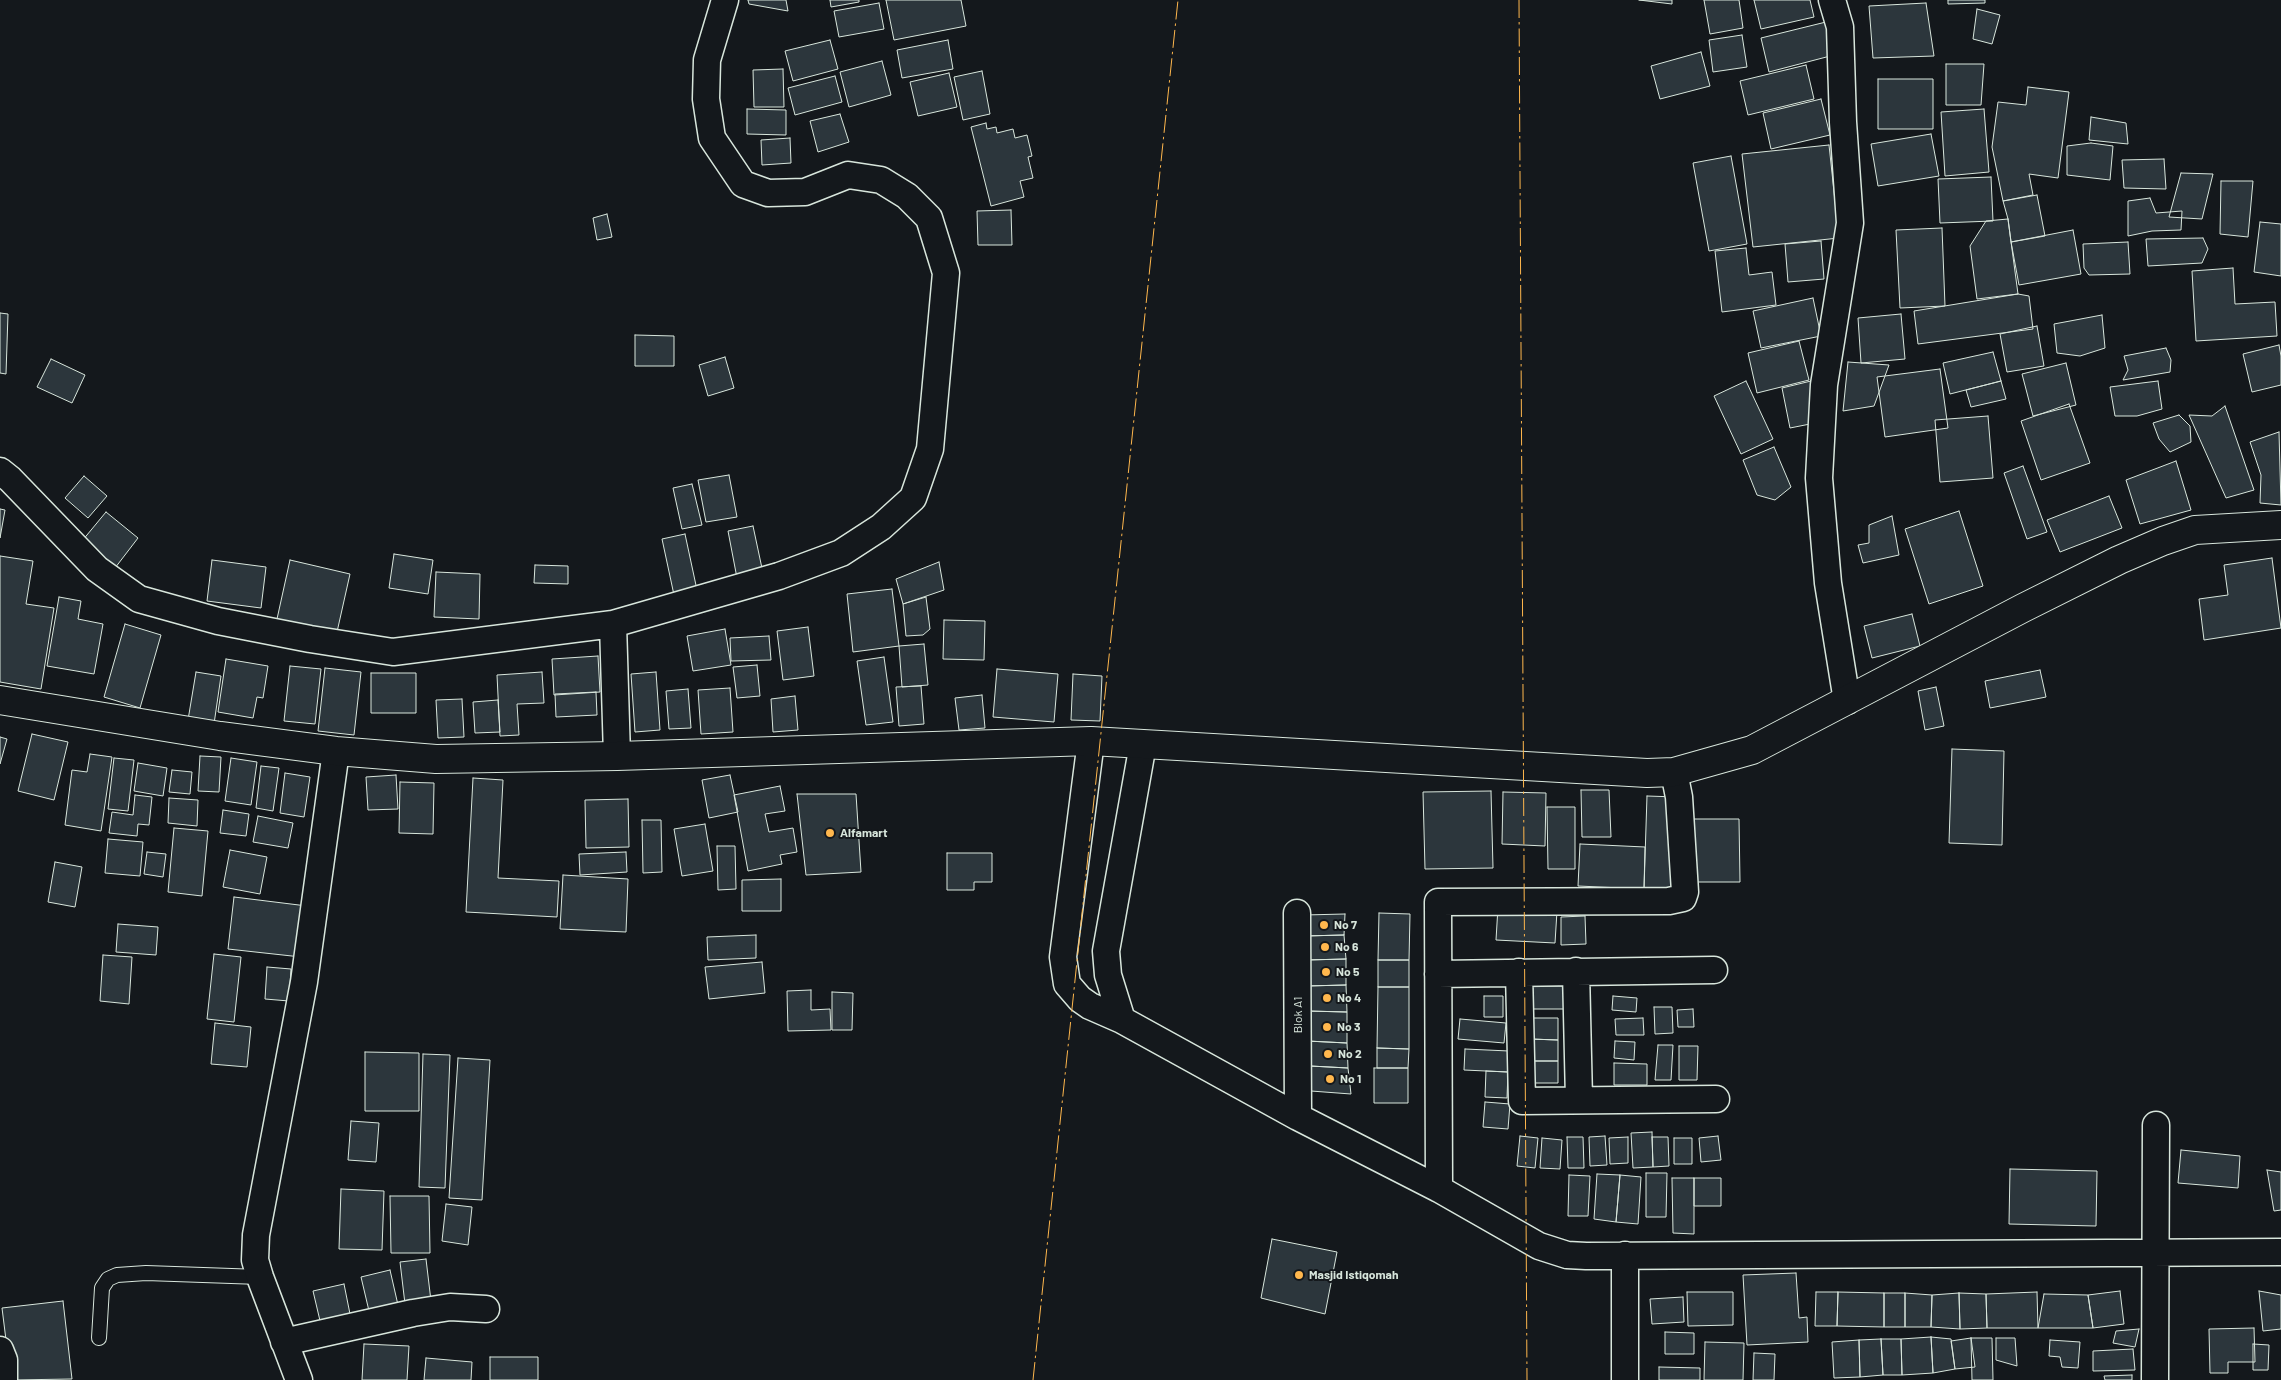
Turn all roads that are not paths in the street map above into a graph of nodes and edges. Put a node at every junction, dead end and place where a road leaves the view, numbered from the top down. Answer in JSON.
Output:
{"nodes":[{"id":1,"x":725,"y":0,"type":"edge"},
{"id":2,"x":1832,"y":0,"type":"edge"},
{"id":3,"x":0,"y":471,"type":"edge"},
{"id":4,"x":2281,"y":525,"type":"edge"},
{"id":5,"x":613,"y":624,"type":"junction"},
{"id":6,"x":0,"y":700,"type":"edge"},
{"id":7,"x":1847,"y":701,"type":"junction"},
{"id":8,"x":1091,"y":741,"type":"junction"},
{"id":9,"x":1143,"y":744,"type":"junction"},
{"id":10,"x":336,"y":750,"type":"junction"},
{"id":11,"x":617,"y":756,"type":"junction"},
{"id":12,"x":1674,"y":772,"type":"junction"},
{"id":13,"x":1297,"y":913,"type":"dead end"},
{"id":14,"x":1714,"y":970,"type":"dead end"},
{"id":15,"x":1576,"y":971,"type":"junction"},
{"id":16,"x":1520,"y":972,"type":"junction"},
{"id":17,"x":1438,"y":974,"type":"junction"},
{"id":18,"x":1122,"y":1020,"type":"junction"},
{"id":19,"x":1716,"y":1099,"type":"dead end"},
{"id":20,"x":1579,"y":1100,"type":"junction"},
{"id":21,"x":1298,"y":1117,"type":"junction"},
{"id":22,"x":2156,"y":1125,"type":"dead end"},
{"id":23,"x":1439,"y":1190,"type":"junction"},
{"id":24,"x":2156,"y":1252,"type":"junction"},
{"id":25,"x":2281,"y":1252,"type":"edge"},
{"id":26,"x":1625,"y":1255,"type":"junction"},
{"id":27,"x":260,"y":1278,"type":"junction"},
{"id":28,"x":486,"y":1309,"type":"dead end"},
{"id":29,"x":99,"y":1338,"type":"dead end"},
{"id":30,"x":284,"y":1342,"type":"junction"},
{"id":31,"x":0,"y":1350,"type":"edge"},
{"id":32,"x":4,"y":1380,"type":"edge"},
{"id":33,"x":299,"y":1380,"type":"edge"},
{"id":34,"x":1625,"y":1380,"type":"edge"},
{"id":35,"x":2155,"y":1380,"type":"edge"}],
"edges":[{"from":1,"to":5,"type":"street"},
{"from":2,"to":7,"type":"street"},
{"from":3,"to":5,"type":"street"},
{"from":4,"to":7,"type":"street"},
{"from":5,"to":11,"type":"street"},
{"from":6,"to":10,"type":"street"},
{"from":7,"to":12,"type":"street"},
{"from":8,"to":9,"type":"street"},
{"from":8,"to":11,"type":"street"},
{"from":8,"to":18,"type":"street"},
{"from":9,"to":12,"type":"street"},
{"from":9,"to":18,"type":"street"},
{"from":10,"to":11,"type":"street"},
{"from":10,"to":27,"type":"street"},
{"from":12,"to":17,"type":"street"},
{"from":13,"to":21,"type":"street","name":"Blok A1"},
{"from":14,"to":15,"type":"street"},
{"from":15,"to":16,"type":"street"},
{"from":15,"to":20,"type":"street"},
{"from":16,"to":17,"type":"street"},
{"from":16,"to":20,"type":"street"},
{"from":17,"to":23,"type":"street"},
{"from":18,"to":21,"type":"street"},
{"from":19,"to":20,"type":"street"},
{"from":21,"to":23,"type":"street"},
{"from":22,"to":24,"type":"street"},
{"from":23,"to":26,"type":"street"},
{"from":24,"to":25,"type":"street"},
{"from":24,"to":26,"type":"street"},
{"from":24,"to":35,"type":"street"},
{"from":26,"to":34,"type":"street"},
{"from":27,"to":29,"type":"lane"},
{"from":27,"to":30,"type":"street"},
{"from":28,"to":30,"type":"street"},
{"from":30,"to":33,"type":"street"},
{"from":31,"to":32,"type":"street"}]}
